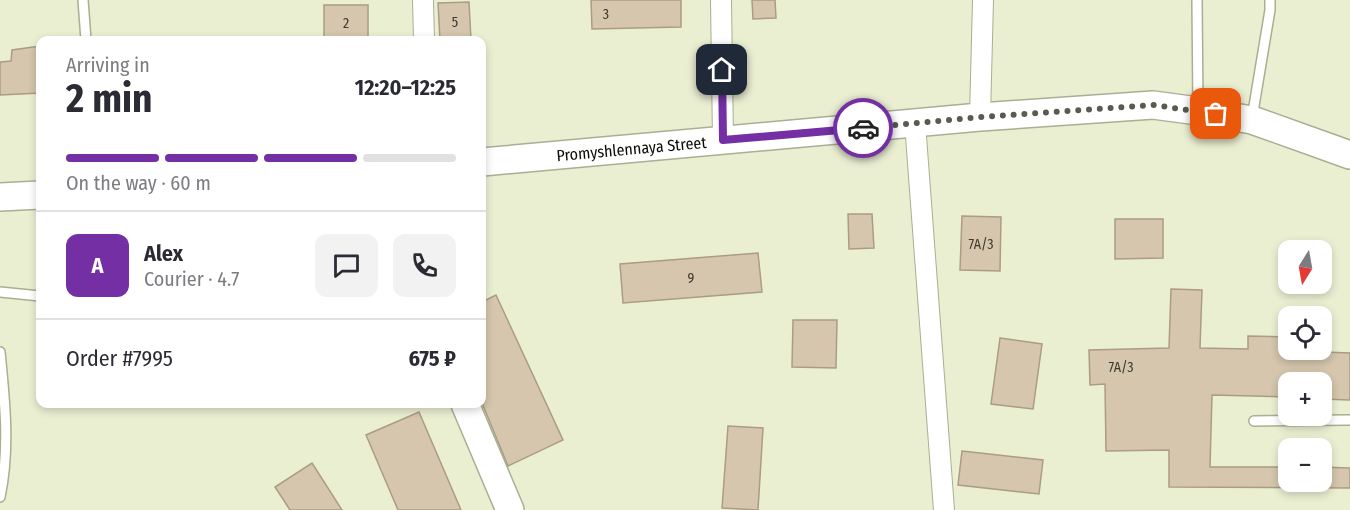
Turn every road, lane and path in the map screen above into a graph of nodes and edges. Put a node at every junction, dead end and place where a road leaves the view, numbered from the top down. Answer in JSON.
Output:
{"nodes":[{"id":1,"x":83,"y":0,"type":"edge"},
{"id":2,"x":423,"y":0,"type":"edge"},
{"id":3,"x":721,"y":0,"type":"edge"},
{"id":4,"x":983,"y":0,"type":"edge"},
{"id":5,"x":1197,"y":0,"type":"edge"},
{"id":6,"x":1270,"y":0,"type":"edge"},
{"id":7,"x":86,"y":36,"type":"edge"},
{"id":8,"x":424,"y":36,"type":"edge"},
{"id":9,"x":1198,"y":111,"type":"junction"},
{"id":10,"x":980,"y":117,"type":"junction"},
{"id":11,"x":1252,"y":120,"type":"junction"},
{"id":12,"x":915,"y":123,"type":"junction"},
{"id":13,"x":723,"y":140,"type":"junction"},
{"id":14,"x":1350,"y":155,"type":"edge"},
{"id":15,"x":486,"y":162,"type":"edge"},
{"id":16,"x":36,"y":195,"type":"edge"},
{"id":17,"x":0,"y":197,"type":"edge"},
{"id":18,"x":0,"y":292,"type":"edge"},
{"id":19,"x":36,"y":296,"type":"edge"},
{"id":20,"x":0,"y":352,"type":"edge"},
{"id":21,"x":467,"y":408,"type":"edge"},
{"id":22,"x":1350,"y":420,"type":"edge"},
{"id":23,"x":1254,"y":421,"type":"dead end"},
{"id":24,"x":0,"y":497,"type":"edge"},
{"id":25,"x":510,"y":510,"type":"edge"},
{"id":26,"x":944,"y":510,"type":"edge"}],
"edges":[{"from":1,"to":7,"type":"lane"},
{"from":2,"to":8,"type":"street"},
{"from":3,"to":13,"type":"street"},
{"from":4,"to":10,"type":"street"},
{"from":5,"to":9,"type":"lane"},
{"from":6,"to":11,"type":"lane"},
{"from":9,"to":10,"type":"main road","name":"Promyshlennaya Street"},
{"from":9,"to":11,"type":"main road","name":"Promyshlennaya Street"},
{"from":10,"to":12,"type":"main road","name":"Promyshlennaya Street"},
{"from":11,"to":14,"type":"main road","name":"Promyshlennaya Street"},
{"from":12,"to":13,"type":"main road","name":"Promyshlennaya Street"},
{"from":12,"to":26,"type":"street"},
{"from":13,"to":15,"type":"main road","name":"Promyshlennaya Street"},
{"from":16,"to":17,"type":"main road"},
{"from":18,"to":19,"type":"lane"},
{"from":20,"to":24,"type":"lane"},
{"from":21,"to":25,"type":"main road"},
{"from":22,"to":23,"type":"lane"}]}
